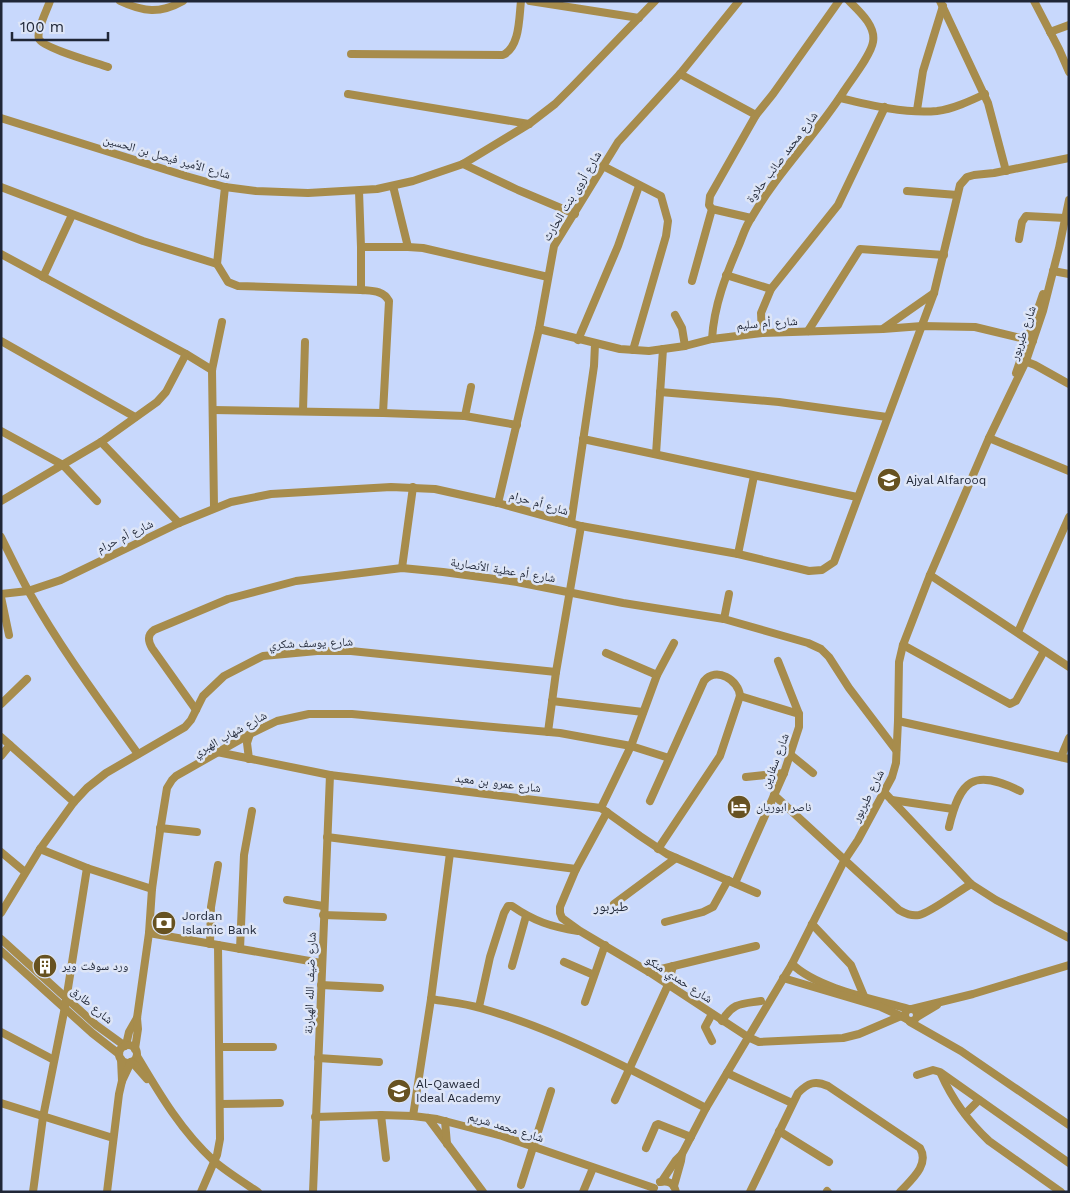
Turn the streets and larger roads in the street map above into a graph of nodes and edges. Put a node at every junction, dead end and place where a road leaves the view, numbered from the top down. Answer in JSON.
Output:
{"nodes":[{"id":1,"x":50,"y":1,"type":"edge"},
{"id":2,"x":120,"y":1,"type":"edge"},
{"id":3,"x":183,"y":1,"type":"edge"},
{"id":4,"x":521,"y":1,"type":"edge"},
{"id":5,"x":530,"y":1,"type":"edge"},
{"id":6,"x":655,"y":1,"type":"edge"},
{"id":7,"x":739,"y":1,"type":"edge"},
{"id":8,"x":839,"y":1,"type":"edge"},
{"id":9,"x":849,"y":1,"type":"edge"},
{"id":10,"x":1034,"y":1,"type":"edge"},
{"id":11,"x":572,"y":4,"type":"edge"},
{"id":12,"x":942,"y":4,"type":"edge"},
{"id":13,"x":639,"y":18,"type":"junction"},
{"id":14,"x":1069,"y":25,"type":"edge"},
{"id":15,"x":1050,"y":32,"type":"junction"},
{"id":16,"x":350,"y":54,"type":"dead end"},
{"id":17,"x":108,"y":67,"type":"dead end"},
{"id":18,"x":1069,"y":72,"type":"edge"},
{"id":19,"x":680,"y":74,"type":"junction"},
{"id":20,"x":348,"y":94,"type":"dead end"},
{"id":21,"x":985,"y":94,"type":"junction"},
{"id":22,"x":840,"y":98,"type":"junction"},
{"id":23,"x":885,"y":107,"type":"junction"},
{"id":24,"x":917,"y":110,"type":"junction"},
{"id":25,"x":756,"y":115,"type":"junction"},
{"id":26,"x":1,"y":118,"type":"edge"},
{"id":27,"x":529,"y":124,"type":"junction"},
{"id":28,"x":1069,"y":158,"type":"edge"},
{"id":29,"x":463,"y":164,"type":"junction"},
{"id":30,"x":603,"y":166,"type":"junction"},
{"id":31,"x":1006,"y":171,"type":"junction"},
{"id":32,"x":225,"y":186,"type":"junction"},
{"id":33,"x":393,"y":186,"type":"junction"},
{"id":34,"x":639,"y":186,"type":"junction"},
{"id":35,"x":1,"y":187,"type":"edge"},
{"id":36,"x":359,"y":191,"type":"junction"},
{"id":37,"x":907,"y":191,"type":"dead end"},
{"id":38,"x":957,"y":195,"type":"junction"},
{"id":39,"x":1069,"y":202,"type":"edge"},
{"id":40,"x":711,"y":205,"type":"junction"},
{"id":41,"x":575,"y":214,"type":"junction"},
{"id":42,"x":72,"y":215,"type":"junction"},
{"id":43,"x":751,"y":218,"type":"junction"},
{"id":44,"x":1066,"y":218,"type":"junction"},
{"id":45,"x":1019,"y":239,"type":"dead end"},
{"id":46,"x":408,"y":246,"type":"junction"},
{"id":47,"x":361,"y":248,"type":"junction"},
{"id":48,"x":1,"y":254,"type":"edge"},
{"id":49,"x":944,"y":255,"type":"junction"},
{"id":50,"x":217,"y":264,"type":"junction"},
{"id":51,"x":1052,"y":274,"type":"junction"},
{"id":52,"x":1069,"y":274,"type":"edge"},
{"id":53,"x":726,"y":275,"type":"junction"},
{"id":54,"x":43,"y":277,"type":"junction"},
{"id":55,"x":548,"y":277,"type":"junction"},
{"id":56,"x":692,"y":281,"type":"dead end"},
{"id":57,"x":771,"y":289,"type":"junction"},
{"id":58,"x":361,"y":290,"type":"junction"},
{"id":59,"x":934,"y":293,"type":"junction"},
{"id":60,"x":675,"y":315,"type":"dead end"},
{"id":61,"x":222,"y":322,"type":"dead end"},
{"id":62,"x":922,"y":326,"type":"junction"},
{"id":63,"x":539,"y":329,"type":"junction"},
{"id":64,"x":883,"y":329,"type":"junction"},
{"id":65,"x":808,"y":331,"type":"junction"},
{"id":66,"x":762,"y":333,"type":"junction"},
{"id":67,"x":1031,"y":338,"type":"junction"},
{"id":68,"x":712,"y":339,"type":"junction"},
{"id":69,"x":578,"y":340,"type":"junction"},
{"id":70,"x":1,"y":341,"type":"edge"},
{"id":71,"x":305,"y":342,"type":"dead end"},
{"id":72,"x":596,"y":344,"type":"junction"},
{"id":73,"x":684,"y":346,"type":"junction"},
{"id":74,"x":662,"y":349,"type":"junction"},
{"id":75,"x":633,"y":350,"type":"junction"},
{"id":76,"x":186,"y":354,"type":"junction"},
{"id":77,"x":1022,"y":363,"type":"junction"},
{"id":78,"x":212,"y":370,"type":"junction"},
{"id":79,"x":1069,"y":384,"type":"edge"},
{"id":80,"x":471,"y":387,"type":"dead end"},
{"id":81,"x":660,"y":392,"type":"junction"},
{"id":82,"x":213,"y":410,"type":"junction"},
{"id":83,"x":304,"y":411,"type":"junction"},
{"id":84,"x":383,"y":413,"type":"junction"},
{"id":85,"x":465,"y":416,"type":"junction"},
{"id":86,"x":135,"y":417,"type":"junction"},
{"id":87,"x":887,"y":417,"type":"junction"},
{"id":88,"x":517,"y":425,"type":"junction"},
{"id":89,"x":1,"y":431,"type":"edge"},
{"id":90,"x":989,"y":438,"type":"junction"},
{"id":91,"x":584,"y":439,"type":"junction"},
{"id":92,"x":101,"y":442,"type":"junction"},
{"id":93,"x":656,"y":454,"type":"junction"},
{"id":94,"x":63,"y":465,"type":"junction"},
{"id":95,"x":1069,"y":470,"type":"edge"},
{"id":96,"x":754,"y":476,"type":"junction"},
{"id":97,"x":413,"y":487,"type":"junction"},
{"id":98,"x":857,"y":498,"type":"junction"},
{"id":99,"x":1,"y":501,"type":"edge"},
{"id":100,"x":97,"y":501,"type":"dead end"},
{"id":101,"x":498,"y":503,"type":"junction"},
{"id":102,"x":214,"y":507,"type":"junction"},
{"id":103,"x":1069,"y":517,"type":"edge"},
{"id":104,"x":179,"y":523,"type":"junction"},
{"id":105,"x":571,"y":523,"type":"junction"},
{"id":106,"x":581,"y":526,"type":"junction"},
{"id":107,"x":1,"y":537,"type":"edge"},
{"id":108,"x":738,"y":554,"type":"junction"},
{"id":109,"x":402,"y":568,"type":"junction"},
{"id":110,"x":930,"y":575,"type":"junction"},
{"id":111,"x":28,"y":590,"type":"junction"},
{"id":112,"x":568,"y":592,"type":"junction"},
{"id":113,"x":729,"y":594,"type":"dead end"},
{"id":114,"x":1,"y":596,"type":"edge"},
{"id":115,"x":724,"y":620,"type":"junction"},
{"id":116,"x":1018,"y":632,"type":"junction"},
{"id":117,"x":9,"y":635,"type":"dead end"},
{"id":118,"x":674,"y":643,"type":"dead end"},
{"id":119,"x":902,"y":645,"type":"junction"},
{"id":120,"x":1044,"y":651,"type":"junction"},
{"id":121,"x":606,"y":653,"type":"dead end"},
{"id":122,"x":778,"y":661,"type":"dead end"},
{"id":123,"x":1069,"y":667,"type":"edge"},
{"id":124,"x":556,"y":672,"type":"junction"},
{"id":125,"x":657,"y":675,"type":"junction"},
{"id":126,"x":28,"y":679,"type":"dead end"},
{"id":127,"x":740,"y":696,"type":"junction"},
{"id":128,"x":552,"y":700,"type":"junction"},
{"id":129,"x":1,"y":704,"type":"edge"},
{"id":130,"x":196,"y":710,"type":"junction"},
{"id":131,"x":643,"y":712,"type":"junction"},
{"id":132,"x":799,"y":714,"type":"junction"},
{"id":133,"x":898,"y":721,"type":"junction"},
{"id":134,"x":548,"y":732,"type":"junction"},
{"id":135,"x":250,"y":734,"type":"junction"},
{"id":136,"x":1,"y":737,"type":"edge"},
{"id":137,"x":1069,"y":738,"type":"edge"},
{"id":138,"x":10,"y":745,"type":"junction"},
{"id":139,"x":632,"y":746,"type":"junction"},
{"id":140,"x":896,"y":750,"type":"junction"},
{"id":141,"x":218,"y":752,"type":"junction"},
{"id":142,"x":138,"y":754,"type":"junction"},
{"id":143,"x":791,"y":755,"type":"junction"},
{"id":144,"x":1,"y":756,"type":"edge"},
{"id":145,"x":1060,"y":757,"type":"junction"},
{"id":146,"x":669,"y":758,"type":"junction"},
{"id":147,"x":249,"y":759,"type":"junction"},
{"id":148,"x":1069,"y":759,"type":"edge"},
{"id":149,"x":784,"y":772,"type":"junction"},
{"id":150,"x":813,"y":773,"type":"dead end"},
{"id":151,"x":330,"y":775,"type":"junction"},
{"id":152,"x":746,"y":777,"type":"dead end"},
{"id":153,"x":1020,"y":791,"type":"dead end"},
{"id":154,"x":884,"y":792,"type":"junction"},
{"id":155,"x":774,"y":795,"type":"junction"},
{"id":156,"x":892,"y":800,"type":"junction"},
{"id":157,"x":650,"y":801,"type":"dead end"},
{"id":158,"x":74,"y":802,"type":"junction"},
{"id":159,"x":954,"y":809,"type":"junction"},
{"id":160,"x":604,"y":810,"type":"junction"},
{"id":161,"x":252,"y":811,"type":"dead end"},
{"id":162,"x":949,"y":827,"type":"dead end"},
{"id":163,"x":160,"y":828,"type":"junction"},
{"id":164,"x":197,"y":832,"type":"dead end"},
{"id":165,"x":327,"y":837,"type":"junction"},
{"id":166,"x":658,"y":848,"type":"junction"},
{"id":167,"x":40,"y":849,"type":"junction"},
{"id":168,"x":1,"y":852,"type":"edge"},
{"id":169,"x":450,"y":853,"type":"junction"},
{"id":170,"x":676,"y":858,"type":"junction"},
{"id":171,"x":844,"y":861,"type":"junction"},
{"id":172,"x":218,"y":865,"type":"dead end"},
{"id":173,"x":87,"y":868,"type":"junction"},
{"id":174,"x":576,"y":869,"type":"junction"},
{"id":175,"x":25,"y":872,"type":"junction"},
{"id":176,"x":731,"y":882,"type":"junction"},
{"id":177,"x":971,"y":884,"type":"junction"},
{"id":178,"x":152,"y":890,"type":"junction"},
{"id":179,"x":757,"y":892,"type":"dead end"},
{"id":180,"x":287,"y":900,"type":"dead end"},
{"id":181,"x":614,"y":904,"type":"dead end"},
{"id":182,"x":323,"y":906,"type":"junction"},
{"id":183,"x":1,"y":913,"type":"edge"},
{"id":184,"x":323,"y":915,"type":"junction"},
{"id":185,"x":526,"y":916,"type":"junction"},
{"id":186,"x":383,"y":917,"type":"dead end"},
{"id":187,"x":665,"y":922,"type":"dead end"},
{"id":188,"x":812,"y":924,"type":"junction"},
{"id":189,"x":580,"y":931,"type":"junction"},
{"id":190,"x":149,"y":933,"type":"junction"},
{"id":191,"x":1069,"y":938,"type":"edge"},
{"id":192,"x":1,"y":939,"type":"edge"},
{"id":193,"x":214,"y":945,"type":"junction"},
{"id":194,"x":605,"y":945,"type":"junction"},
{"id":195,"x":756,"y":946,"type":"dead end"},
{"id":196,"x":240,"y":949,"type":"junction"},
{"id":197,"x":1,"y":951,"type":"edge"},
{"id":198,"x":564,"y":962,"type":"dead end"},
{"id":199,"x":322,"y":963,"type":"junction"},
{"id":200,"x":792,"y":964,"type":"junction"},
{"id":201,"x":1069,"y":965,"type":"edge"},
{"id":202,"x":512,"y":966,"type":"dead end"},
{"id":203,"x":673,"y":966,"type":"junction"},
{"id":204,"x":649,"y":972,"type":"junction"},
{"id":205,"x":594,"y":975,"type":"junction"},
{"id":206,"x":783,"y":978,"type":"junction"},
{"id":207,"x":321,"y":985,"type":"junction"},
{"id":208,"x":668,"y":985,"type":"junction"},
{"id":209,"x":380,"y":988,"type":"dead end"},
{"id":210,"x":864,"y":996,"type":"junction"},
{"id":211,"x":66,"y":998,"type":"junction"},
{"id":212,"x":431,"y":999,"type":"junction"},
{"id":213,"x":761,"y":1001,"type":"dead end"},
{"id":214,"x":585,"y":1002,"type":"dead end"},
{"id":215,"x":941,"y":1002,"type":"junction"},
{"id":216,"x":65,"y":1007,"type":"junction"},
{"id":217,"x":479,"y":1007,"type":"junction"},
{"id":218,"x":910,"y":1009,"type":"junction"},
{"id":219,"x":712,"y":1014,"type":"junction"},
{"id":220,"x":137,"y":1018,"type":"junction"},
{"id":221,"x":910,"y":1018,"type":"junction"},
{"id":222,"x":722,"y":1021,"type":"junction"},
{"id":223,"x":1,"y":1032,"type":"edge"},
{"id":224,"x":748,"y":1037,"type":"junction"},
{"id":225,"x":712,"y":1041,"type":"dead end"},
{"id":226,"x":125,"y":1046,"type":"junction"},
{"id":227,"x":220,"y":1047,"type":"junction"},
{"id":228,"x":273,"y":1047,"type":"dead end"},
{"id":229,"x":120,"y":1056,"type":"junction"},
{"id":230,"x":133,"y":1057,"type":"junction"},
{"id":231,"x":318,"y":1058,"type":"junction"},
{"id":232,"x":54,"y":1060,"type":"junction"},
{"id":233,"x":379,"y":1062,"type":"dead end"},
{"id":234,"x":629,"y":1069,"type":"junction"},
{"id":235,"x":940,"y":1072,"type":"junction"},
{"id":236,"x":727,"y":1073,"type":"junction"},
{"id":237,"x":917,"y":1075,"type":"dead end"},
{"id":238,"x":122,"y":1081,"type":"junction"},
{"id":239,"x":551,"y":1091,"type":"dead end"},
{"id":240,"x":615,"y":1100,"type":"dead end"},
{"id":241,"x":979,"y":1100,"type":"junction"},
{"id":242,"x":1,"y":1103,"type":"edge"},
{"id":243,"x":792,"y":1103,"type":"junction"},
{"id":244,"x":220,"y":1104,"type":"junction"},
{"id":245,"x":280,"y":1104,"type":"dead end"},
{"id":246,"x":706,"y":1108,"type":"junction"},
{"id":247,"x":965,"y":1114,"type":"junction"},
{"id":248,"x":381,"y":1115,"type":"junction"},
{"id":249,"x":413,"y":1116,"type":"junction"},
{"id":250,"x":43,"y":1117,"type":"junction"},
{"id":251,"x":315,"y":1117,"type":"junction"},
{"id":252,"x":428,"y":1118,"type":"junction"},
{"id":253,"x":445,"y":1121,"type":"junction"},
{"id":254,"x":1069,"y":1125,"type":"edge"},
{"id":255,"x":779,"y":1131,"type":"junction"},
{"id":256,"x":690,"y":1137,"type":"junction"},
{"id":257,"x":113,"y":1138,"type":"junction"},
{"id":258,"x":448,"y":1144,"type":"junction"},
{"id":259,"x":534,"y":1147,"type":"junction"},
{"id":260,"x":646,"y":1148,"type":"dead end"},
{"id":261,"x":682,"y":1154,"type":"junction"},
{"id":262,"x":386,"y":1158,"type":"dead end"},
{"id":263,"x":214,"y":1162,"type":"junction"},
{"id":264,"x":829,"y":1162,"type":"dead end"},
{"id":265,"x":1069,"y":1163,"type":"edge"},
{"id":266,"x":593,"y":1168,"type":"junction"},
{"id":267,"x":662,"y":1182,"type":"junction"},
{"id":268,"x":521,"y":1185,"type":"dead end"},
{"id":269,"x":675,"y":1189,"type":"edge"},
{"id":270,"x":653,"y":1190,"type":"edge"},
{"id":271,"x":33,"y":1192,"type":"edge"},
{"id":272,"x":106,"y":1192,"type":"edge"},
{"id":273,"x":201,"y":1192,"type":"edge"},
{"id":274,"x":258,"y":1192,"type":"edge"},
{"id":275,"x":312,"y":1192,"type":"edge"},
{"id":276,"x":483,"y":1192,"type":"edge"},
{"id":277,"x":583,"y":1192,"type":"edge"},
{"id":278,"x":682,"y":1192,"type":"edge"},
{"id":279,"x":750,"y":1192,"type":"edge"},
{"id":280,"x":900,"y":1192,"type":"edge"},
{"id":281,"x":1061,"y":1192,"type":"edge"}],
"edges":[{"from":1,"to":17,"type":"street"},
{"from":2,"to":3,"type":"street"},
{"from":4,"to":16,"type":"street"},
{"from":5,"to":11,"type":"street"},
{"from":6,"to":13,"type":"street","name":"شارع الأمير فيصل بن الحسين"},
{"from":7,"to":19,"type":"street","name":"شارع أروى بنت الحارث"},
{"from":8,"to":25,"type":"street"},
{"from":9,"to":22,"type":"street","name":"شارع محمد صائب حلاوة"},
{"from":10,"to":15,"type":"street"},
{"from":11,"to":13,"type":"street"},
{"from":12,"to":21,"type":"street"},
{"from":12,"to":24,"type":"street"},
{"from":13,"to":27,"type":"street","name":"شارع الأمير فيصل بن الحسين"},
{"from":14,"to":15,"type":"street"},
{"from":15,"to":18,"type":"street"},
{"from":19,"to":25,"type":"street"},
{"from":19,"to":30,"type":"street","name":"شارع أروى بنت الحارث"},
{"from":20,"to":27,"type":"street"},
{"from":21,"to":24,"type":"street"},
{"from":21,"to":31,"type":"street"},
{"from":22,"to":23,"type":"street"},
{"from":22,"to":43,"type":"street","name":"شارع محمد صائب حلاوة"},
{"from":23,"to":24,"type":"street"},
{"from":23,"to":57,"type":"street"},
{"from":25,"to":40,"type":"street"},
{"from":26,"to":32,"type":"street","name":"شارع الأمير فيصل بن الحسين"},
{"from":27,"to":29,"type":"street","name":"شارع الأمير فيصل بن الحسين"},
{"from":28,"to":31,"type":"street"},
{"from":29,"to":33,"type":"street","name":"شارع الأمير فيصل بن الحسين"},
{"from":29,"to":41,"type":"street"},
{"from":30,"to":34,"type":"street"},
{"from":30,"to":41,"type":"street","name":"شارع أروى بنت الحارث"},
{"from":31,"to":38,"type":"street"},
{"from":32,"to":36,"type":"street","name":"شارع الأمير فيصل بن الحسين"},
{"from":32,"to":50,"type":"street"},
{"from":33,"to":36,"type":"street","name":"شارع الأمير فيصل بن الحسين"},
{"from":33,"to":46,"type":"street"},
{"from":34,"to":69,"type":"street"},
{"from":34,"to":75,"type":"street"},
{"from":35,"to":42,"type":"street"},
{"from":36,"to":47,"type":"street"},
{"from":37,"to":38,"type":"street"},
{"from":38,"to":49,"type":"street","name":"شارع أم حرام"},
{"from":39,"to":44,"type":"street","name":"شارع طبربور"},
{"from":40,"to":43,"type":"street"},
{"from":40,"to":56,"type":"street"},
{"from":41,"to":55,"type":"street","name":"شارع أروى بنت الحارث"},
{"from":42,"to":50,"type":"street"},
{"from":42,"to":54,"type":"street"},
{"from":43,"to":53,"type":"street","name":"شارع محمد صائب حلاوة"},
{"from":44,"to":45,"type":"street"},
{"from":44,"to":51,"type":"street","name":"شارع طبربور"},
{"from":46,"to":47,"type":"street"},
{"from":46,"to":55,"type":"street"},
{"from":47,"to":58,"type":"street"},
{"from":48,"to":54,"type":"street"},
{"from":49,"to":59,"type":"street","name":"شارع أم حرام"},
{"from":49,"to":65,"type":"street"},
{"from":50,"to":58,"type":"street"},
{"from":51,"to":52,"type":"street"},
{"from":51,"to":67,"type":"street","name":"شارع طبربور"},
{"from":53,"to":57,"type":"street"},
{"from":53,"to":68,"type":"street","name":"شارع محمد صائب حلاوة"},
{"from":54,"to":76,"type":"street"},
{"from":55,"to":63,"type":"street","name":"شارع أروى بنت الحارث"},
{"from":57,"to":66,"type":"street"},
{"from":58,"to":84,"type":"street"},
{"from":59,"to":62,"type":"street","name":"شارع أم حرام"},
{"from":59,"to":64,"type":"street"},
{"from":60,"to":73,"type":"street"},
{"from":61,"to":78,"type":"street"},
{"from":62,"to":64,"type":"street","name":"شارع أم سليم"},
{"from":62,"to":67,"type":"street","name":"شارع أم سليم"},
{"from":62,"to":87,"type":"street","name":"شارع أم حرام"},
{"from":63,"to":69,"type":"street","name":"شارع أم سليم"},
{"from":63,"to":88,"type":"street","name":"شارع أروى بنت الحارث"},
{"from":64,"to":65,"type":"street","name":"شارع أم سليم"},
{"from":65,"to":66,"type":"street","name":"شارع أم سليم"},
{"from":66,"to":68,"type":"street","name":"شارع أم سليم"},
{"from":67,"to":77,"type":"street","name":"شارع طبربور"},
{"from":68,"to":73,"type":"street","name":"شارع أم سليم"},
{"from":69,"to":72,"type":"street","name":"شارع أم سليم"},
{"from":70,"to":86,"type":"street"},
{"from":71,"to":83,"type":"street"},
{"from":72,"to":75,"type":"street","name":"شارع أم سليم"},
{"from":72,"to":91,"type":"street"},
{"from":73,"to":74,"type":"street","name":"شارع أم سليم"},
{"from":74,"to":75,"type":"street","name":"شارع أم سليم"},
{"from":74,"to":81,"type":"street"},
{"from":76,"to":78,"type":"street"},
{"from":76,"to":86,"type":"street"},
{"from":77,"to":79,"type":"street"},
{"from":77,"to":90,"type":"street","name":"شارع طبربور"},
{"from":78,"to":82,"type":"street"},
{"from":80,"to":85,"type":"street"},
{"from":81,"to":87,"type":"street"},
{"from":81,"to":93,"type":"street"},
{"from":82,"to":83,"type":"street"},
{"from":82,"to":102,"type":"street"},
{"from":83,"to":84,"type":"street"},
{"from":84,"to":85,"type":"street"},
{"from":85,"to":88,"type":"street"},
{"from":86,"to":92,"type":"street"},
{"from":87,"to":98,"type":"street","name":"شارع أم حرام"},
{"from":88,"to":101,"type":"street","name":"شارع أروى بنت الحارث"},
{"from":89,"to":94,"type":"street"},
{"from":90,"to":95,"type":"street"},
{"from":90,"to":110,"type":"street","name":"شارع طبربور"},
{"from":91,"to":93,"type":"street"},
{"from":91,"to":105,"type":"street"},
{"from":92,"to":94,"type":"street"},
{"from":92,"to":104,"type":"street"},
{"from":93,"to":96,"type":"street"},
{"from":94,"to":99,"type":"street"},
{"from":94,"to":100,"type":"street"},
{"from":96,"to":98,"type":"street"},
{"from":96,"to":108,"type":"street"},
{"from":97,"to":101,"type":"street","name":"شارع أم حرام"},
{"from":97,"to":102,"type":"street","name":"شارع أم حرام"},
{"from":97,"to":109,"type":"street"},
{"from":98,"to":108,"type":"street","name":"شارع أم حرام"},
{"from":101,"to":105,"type":"street","name":"شارع أم حرام"},
{"from":102,"to":104,"type":"street","name":"شارع أم حرام"},
{"from":103,"to":116,"type":"street"},
{"from":104,"to":111,"type":"street","name":"شارع أم حرام"},
{"from":105,"to":106,"type":"street","name":"شارع أم حرام"},
{"from":106,"to":108,"type":"street","name":"شارع أم حرام"},
{"from":106,"to":112,"type":"street"},
{"from":107,"to":111,"type":"street"},
{"from":109,"to":112,"type":"street","name":"شارع أم عطية الأنصارية"},
{"from":109,"to":130,"type":"street","name":"شارع أم عطية الأنصارية"},
{"from":110,"to":116,"type":"street"},
{"from":110,"to":119,"type":"street","name":"شارع طبربور"},
{"from":111,"to":114,"type":"street","name":"شارع أم حرام"},
{"from":111,"to":142,"type":"street"},
{"from":112,"to":115,"type":"street","name":"شارع أم عطية الأنصارية"},
{"from":112,"to":124,"type":"street"},
{"from":113,"to":115,"type":"street"},
{"from":114,"to":117,"type":"street"},
{"from":115,"to":140,"type":"street","name":"شارع أم عطية الأنصارية"},
{"from":116,"to":120,"type":"street"},
{"from":118,"to":125,"type":"street","name":"شارع حمدي منكو"},
{"from":119,"to":120,"type":"street"},
{"from":119,"to":133,"type":"street","name":"شارع طبربور"},
{"from":120,"to":123,"type":"street"},
{"from":121,"to":125,"type":"street"},
{"from":122,"to":132,"type":"street"},
{"from":124,"to":128,"type":"street"},
{"from":124,"to":130,"type":"street","name":"شارع يوسف شكري"},
{"from":125,"to":131,"type":"street","name":"شارع حمدي منكو"},
{"from":126,"to":129,"type":"street"},
{"from":127,"to":132,"type":"street"},
{"from":127,"to":146,"type":"street"},
{"from":127,"to":166,"type":"street"},
{"from":128,"to":131,"type":"street"},
{"from":128,"to":134,"type":"street"},
{"from":130,"to":142,"type":"street","name":"شارع يوسف شكري"},
{"from":131,"to":139,"type":"street","name":"شارع حمدي منكو"},
{"from":132,"to":143,"type":"street","name":"شارع سفارين"},
{"from":133,"to":140,"type":"street","name":"شارع طبربور"},
{"from":133,"to":145,"type":"street"},
{"from":134,"to":135,"type":"street","name":"شارع شهاب الهبري"},
{"from":134,"to":139,"type":"street","name":"شارع شهاب الهبري"},
{"from":135,"to":141,"type":"street","name":"شارع شهاب الهبري"},
{"from":135,"to":147,"type":"street"},
{"from":136,"to":138,"type":"street"},
{"from":137,"to":145,"type":"street"},
{"from":138,"to":144,"type":"street"},
{"from":138,"to":158,"type":"street"},
{"from":139,"to":146,"type":"street"},
{"from":139,"to":160,"type":"street","name":"شارع حمدي منكو"},
{"from":140,"to":154,"type":"street","name":"شارع طبربور"},
{"from":141,"to":147,"type":"street","name":"شارع عمرو بن معبد"},
{"from":141,"to":163,"type":"street","name":"شارع شهاب الهبري"},
{"from":142,"to":158,"type":"street","name":"شارع يوسف شكري"},
{"from":143,"to":149,"type":"street","name":"شارع سفارين"},
{"from":143,"to":150,"type":"street"},
{"from":145,"to":148,"type":"street"},
{"from":146,"to":157,"type":"street"},
{"from":147,"to":151,"type":"street","name":"شارع عمرو بن معبد"},
{"from":149,"to":152,"type":"street"},
{"from":149,"to":155,"type":"street","name":"شارع سفارين"},
{"from":151,"to":160,"type":"street","name":"شارع عمرو بن معبد"},
{"from":151,"to":165,"type":"street","name":"شارع ضيف الله الهبارنة"},
{"from":153,"to":159,"type":"street"},
{"from":154,"to":156,"type":"street"},
{"from":154,"to":171,"type":"street","name":"شارع طبربور"},
{"from":155,"to":171,"type":"street"},
{"from":155,"to":176,"type":"street","name":"شارع سفارين"},
{"from":156,"to":159,"type":"street"},
{"from":156,"to":177,"type":"street"},
{"from":158,"to":167,"type":"street","name":"شارع يوسف شكري"},
{"from":159,"to":162,"type":"street"},
{"from":160,"to":166,"type":"street","name":"شارع عمرو بن معبد"},
{"from":160,"to":174,"type":"street","name":"شارع حمدي منكو"},
{"from":161,"to":196,"type":"street"},
{"from":163,"to":164,"type":"street"},
{"from":163,"to":178,"type":"street","name":"شارع شهاب الهبري"},
{"from":165,"to":169,"type":"street"},
{"from":165,"to":182,"type":"street","name":"شارع ضيف الله الهبارنة"},
{"from":166,"to":170,"type":"street","name":"شارع عمرو بن معبد"},
{"from":167,"to":173,"type":"street"},
{"from":167,"to":175,"type":"street","name":"شارع يوسف شكري"},
{"from":168,"to":175,"type":"street"},
{"from":169,"to":174,"type":"street"},
{"from":169,"to":212,"type":"street"},
{"from":170,"to":176,"type":"street","name":"شارع عمرو بن معبد"},
{"from":170,"to":181,"type":"street"},
{"from":171,"to":177,"type":"street"},
{"from":171,"to":188,"type":"street","name":"شارع طبربور"},
{"from":172,"to":193,"type":"street"},
{"from":173,"to":178,"type":"street"},
{"from":173,"to":211,"type":"street"},
{"from":174,"to":189,"type":"street","name":"شارع حمدي منكو"},
{"from":175,"to":183,"type":"street","name":"شارع يوسف شكري"},
{"from":176,"to":179,"type":"street","name":"شارع عمرو بن معبد"},
{"from":176,"to":187,"type":"street","name":"شارع سفارين"},
{"from":177,"to":191,"type":"street"},
{"from":178,"to":190,"type":"street","name":"شارع شهاب الهبري"},
{"from":180,"to":182,"type":"street"},
{"from":182,"to":184,"type":"street","name":"شارع ضيف الله الهبارنة"},
{"from":184,"to":186,"type":"street"},
{"from":184,"to":199,"type":"street","name":"شارع ضيف الله الهبارنة"},
{"from":185,"to":189,"type":"street"},
{"from":185,"to":202,"type":"street"},
{"from":185,"to":217,"type":"street"},
{"from":188,"to":200,"type":"street","name":"شارع طبربور"},
{"from":188,"to":210,"type":"street"},
{"from":189,"to":194,"type":"street","name":"شارع حمدي منكو"},
{"from":190,"to":193,"type":"street"},
{"from":190,"to":220,"type":"street","name":"شارع شهاب الهبري"},
{"from":192,"to":211,"type":"street","name":"شارع طارق"},
{"from":193,"to":196,"type":"street"},
{"from":193,"to":227,"type":"street"},
{"from":194,"to":204,"type":"street","name":"شارع حمدي منكو"},
{"from":194,"to":205,"type":"street"},
{"from":195,"to":203,"type":"street"},
{"from":196,"to":199,"type":"street"},
{"from":197,"to":216,"type":"street","name":"شارع طارق"},
{"from":198,"to":205,"type":"street"},
{"from":199,"to":207,"type":"street","name":"شارع ضيف الله الهبارنة"},
{"from":200,"to":206,"type":"street","name":"شارع طبربور"},
{"from":200,"to":210,"type":"street"},
{"from":201,"to":215,"type":"street"},
{"from":203,"to":204,"type":"street"},
{"from":203,"to":208,"type":"street"},
{"from":204,"to":208,"type":"street","name":"شارع حمدي منكو"},
{"from":205,"to":214,"type":"street"},
{"from":206,"to":221,"type":"street"},
{"from":206,"to":224,"type":"street","name":"شارع طبربور"},
{"from":207,"to":209,"type":"street"},
{"from":207,"to":231,"type":"street","name":"شارع ضيف الله الهبارنة"},
{"from":208,"to":219,"type":"street","name":"شارع حمدي منكو"},
{"from":208,"to":234,"type":"street"},
{"from":210,"to":218,"type":"street"},
{"from":211,"to":216,"type":"street"},
{"from":211,"to":226,"type":"street","name":"شارع طارق"},
{"from":212,"to":217,"type":"street"},
{"from":212,"to":249,"type":"street"},
{"from":213,"to":222,"type":"street"},
{"from":215,"to":218,"type":"street"},
{"from":215,"to":221,"type":"street","name":"شارع حمدي منكو"},
{"from":216,"to":229,"type":"street","name":"شارع طارق"},
{"from":216,"to":232,"type":"street"},
{"from":217,"to":234,"type":"street"},
{"from":218,"to":221,"type":"street"},
{"from":218,"to":221,"type":"street"},
{"from":219,"to":222,"type":"street","name":"شارع حمدي منكو"},
{"from":219,"to":225,"type":"street"},
{"from":220,"to":226,"type":"street","name":"شارع شهاب الهبري"},
{"from":220,"to":230,"type":"street","name":"شارع شهاب الهبري"},
{"from":221,"to":224,"type":"street","name":"شارع حمدي منكو"},
{"from":221,"to":254,"type":"street"},
{"from":222,"to":224,"type":"street","name":"شارع حمدي منكو"},
{"from":223,"to":232,"type":"street"},
{"from":224,"to":236,"type":"street","name":"شارع طبربور"},
{"from":226,"to":229,"type":"street","name":"شارع شهاب الهبري"},
{"from":226,"to":230,"type":"street","name":"شارع طارق"},
{"from":227,"to":228,"type":"street"},
{"from":227,"to":244,"type":"street"},
{"from":229,"to":230,"type":"street","name":"شارع طارق"},
{"from":229,"to":238,"type":"street"},
{"from":230,"to":238,"type":"street","name":"شارع شهاب الهبري"},
{"from":230,"to":263,"type":"street"},
{"from":231,"to":233,"type":"street"},
{"from":231,"to":251,"type":"street","name":"شارع ضيف الله الهبارنة"},
{"from":232,"to":250,"type":"street"},
{"from":234,"to":240,"type":"street"},
{"from":234,"to":246,"type":"street"},
{"from":235,"to":237,"type":"street"},
{"from":235,"to":241,"type":"street"},
{"from":235,"to":247,"type":"street"},
{"from":236,"to":243,"type":"street"},
{"from":236,"to":246,"type":"street","name":"شارع طبربور"},
{"from":238,"to":257,"type":"street"},
{"from":239,"to":259,"type":"street"},
{"from":241,"to":247,"type":"street"},
{"from":241,"to":265,"type":"street"},
{"from":242,"to":250,"type":"street"},
{"from":243,"to":255,"type":"street"},
{"from":243,"to":280,"type":"street"},
{"from":244,"to":245,"type":"street"},
{"from":244,"to":263,"type":"street"},
{"from":246,"to":256,"type":"street","name":"شارع طبربور"},
{"from":247,"to":281,"type":"street"},
{"from":248,"to":249,"type":"street","name":"شارع محمد شريم"},
{"from":248,"to":251,"type":"street","name":"شارع محمد شريم"},
{"from":248,"to":262,"type":"street"},
{"from":249,"to":252,"type":"street","name":"شارع محمد شريم"},
{"from":250,"to":257,"type":"street"},
{"from":250,"to":271,"type":"street"},
{"from":251,"to":275,"type":"street","name":"شارع ضيف الله الهبارنة"},
{"from":252,"to":253,"type":"street","name":"شارع محمد شريم"},
{"from":252,"to":258,"type":"street"},
{"from":253,"to":258,"type":"street"},
{"from":253,"to":259,"type":"street","name":"شارع محمد شريم"},
{"from":255,"to":264,"type":"street"},
{"from":255,"to":279,"type":"street"},
{"from":256,"to":260,"type":"street"},
{"from":256,"to":261,"type":"street","name":"شارع طبربور"},
{"from":257,"to":272,"type":"street"},
{"from":258,"to":276,"type":"street"},
{"from":259,"to":266,"type":"street","name":"شارع محمد شريم"},
{"from":259,"to":268,"type":"street"},
{"from":261,"to":267,"type":"street","name":"شارع طبربور"},
{"from":261,"to":269,"type":"street","name":"شارع طبربور"},
{"from":263,"to":273,"type":"street"},
{"from":263,"to":274,"type":"street"},
{"from":266,"to":270,"type":"street","name":"شارع محمد شريم"},
{"from":266,"to":277,"type":"street"},
{"from":267,"to":269,"type":"street"},
{"from":267,"to":270,"type":"street"},
{"from":269,"to":278,"type":"street"}]}
